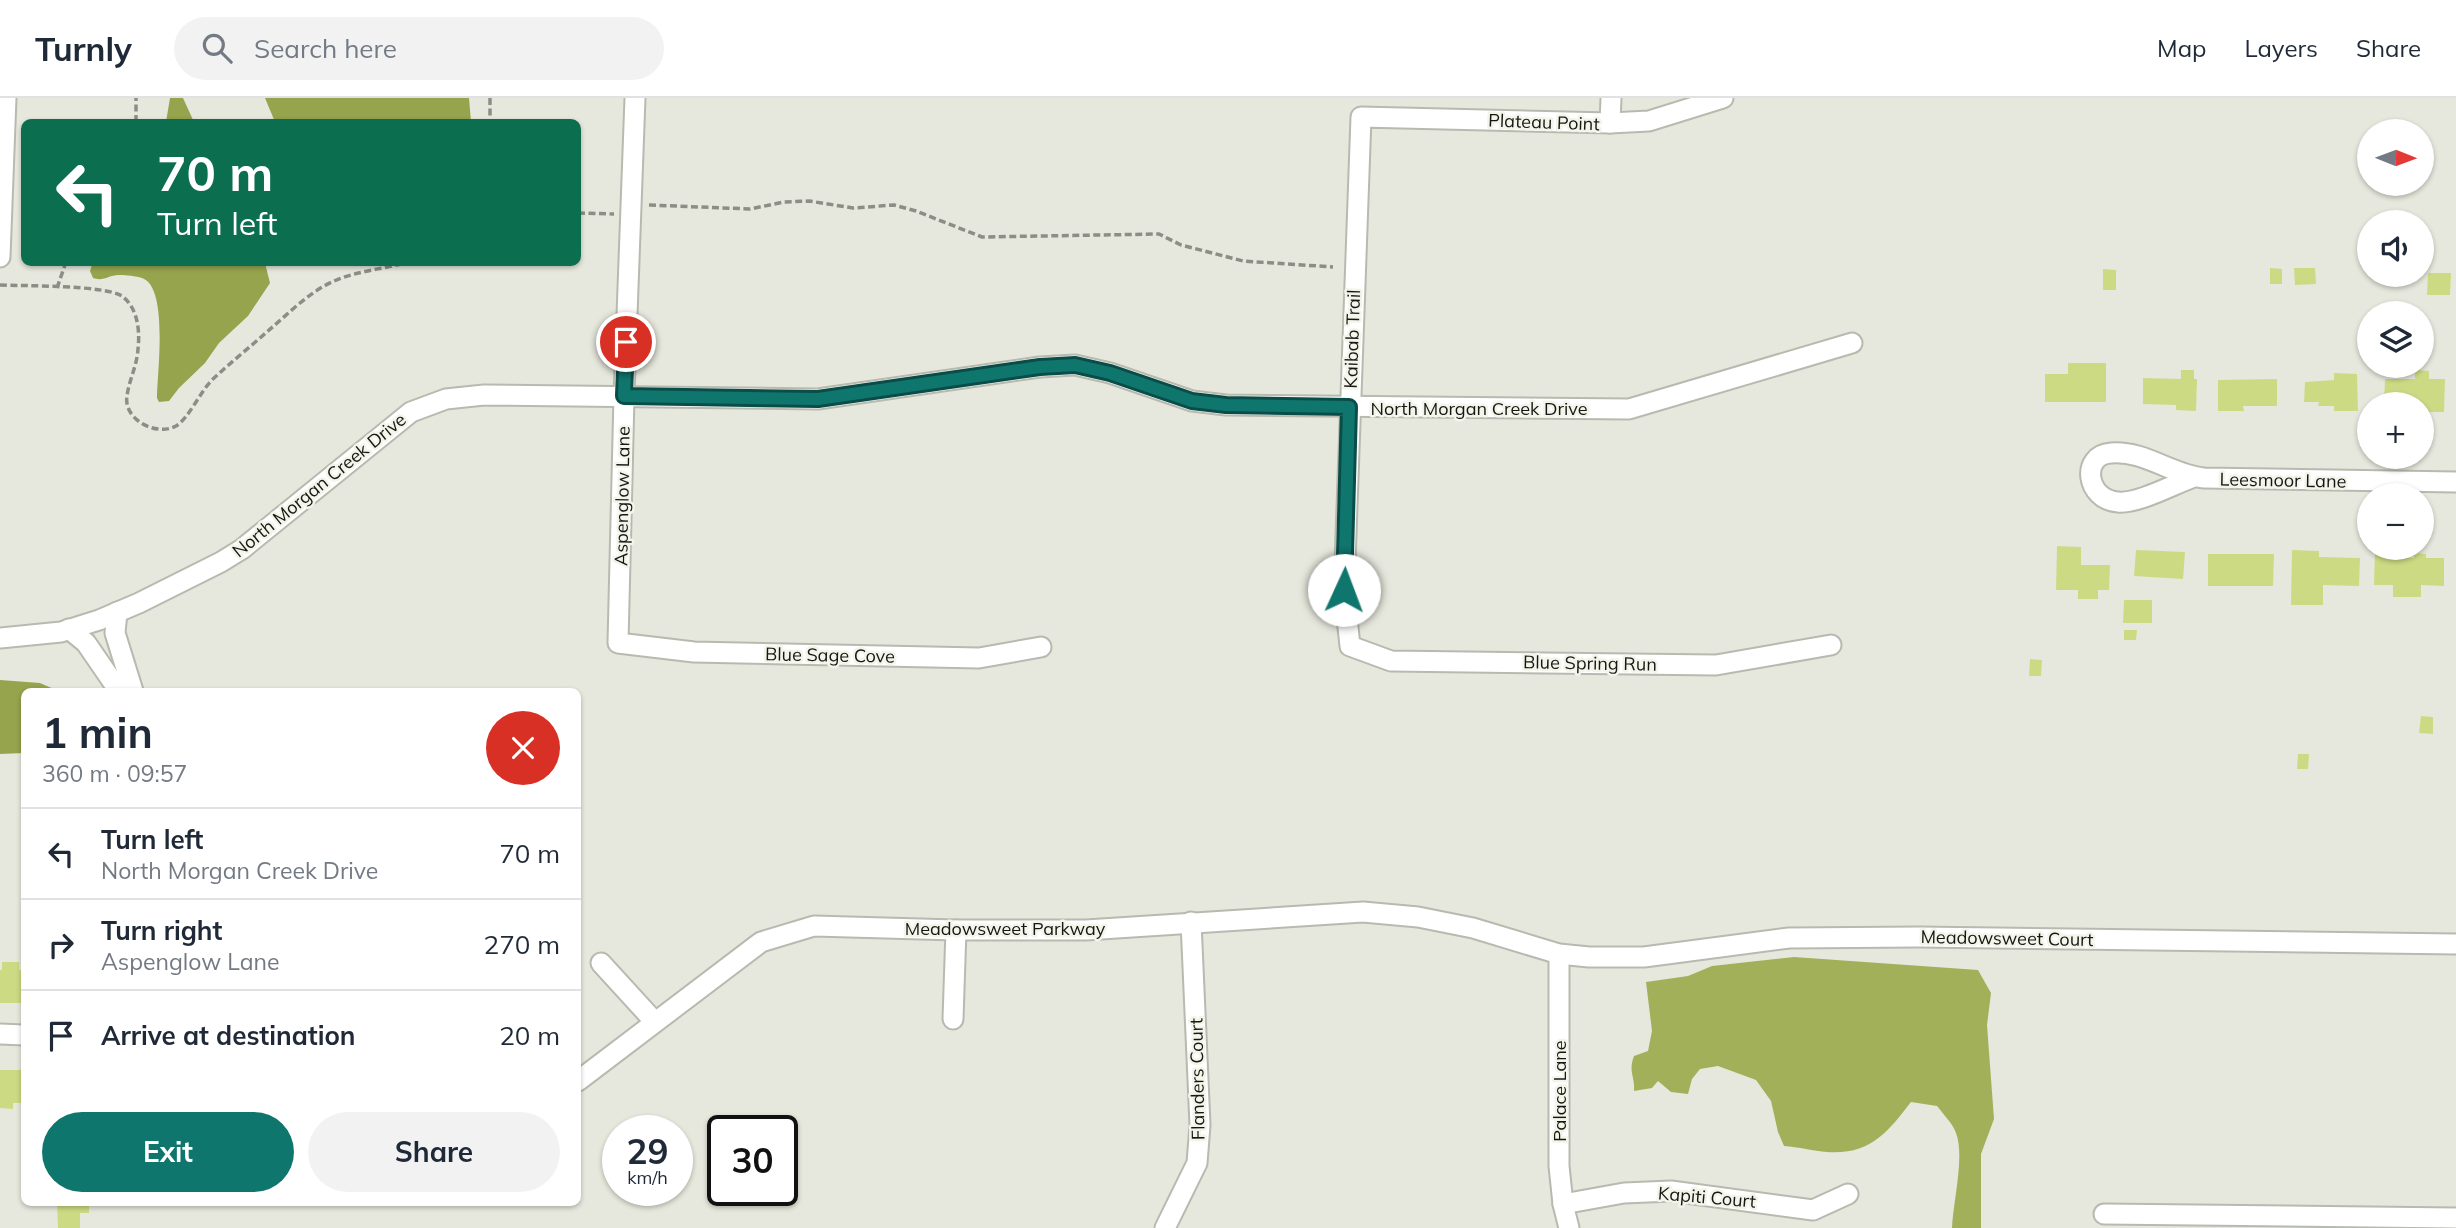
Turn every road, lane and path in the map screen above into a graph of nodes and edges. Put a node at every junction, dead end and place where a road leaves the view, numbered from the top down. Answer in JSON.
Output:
{"nodes":[{"id":1,"x":6,"y":98,"type":"edge"},
{"id":2,"x":136,"y":98,"type":"edge"},
{"id":3,"x":490,"y":98,"type":"edge"},
{"id":4,"x":635,"y":98,"type":"edge"},
{"id":5,"x":1611,"y":98,"type":"edge"},
{"id":6,"x":1723,"y":98,"type":"edge"},
{"id":7,"x":1361,"y":117,"type":"joint"},
{"id":8,"x":136,"y":119,"type":"edge"},
{"id":9,"x":490,"y":119,"type":"edge"},
{"id":10,"x":1610,"y":123,"type":"junction"},
{"id":11,"x":643,"y":206,"type":"dead end"},
{"id":12,"x":581,"y":214,"type":"edge"},
{"id":13,"x":618,"y":214,"type":"dead end"},
{"id":14,"x":0,"y":257,"type":"edge"},
{"id":15,"x":65,"y":266,"type":"edge"},
{"id":16,"x":393,"y":266,"type":"edge"},
{"id":17,"x":1333,"y":267,"type":"dead end"},
{"id":18,"x":0,"y":285,"type":"edge"},
{"id":19,"x":57,"y":288,"type":"junction"},
{"id":20,"x":1852,"y":344,"type":"dead end"},
{"id":21,"x":624,"y":396,"type":"junction"},
{"id":22,"x":1349,"y":407,"type":"junction"},
{"id":23,"x":2194,"y":477,"type":"junction"},
{"id":24,"x":2456,"y":482,"type":"edge"},
{"id":25,"x":117,"y":612,"type":"junction"},
{"id":26,"x":69,"y":629,"type":"junction"},
{"id":27,"x":0,"y":638,"type":"edge"},
{"id":28,"x":618,"y":643,"type":"joint"},
{"id":29,"x":1831,"y":645,"type":"dead end"},
{"id":30,"x":1350,"y":646,"type":"joint"},
{"id":31,"x":1041,"y":647,"type":"dead end"},
{"id":32,"x":117,"y":688,"type":"edge"},
{"id":33,"x":132,"y":688,"type":"edge"},
{"id":34,"x":1191,"y":922,"type":"junction"},
{"id":35,"x":956,"y":930,"type":"junction"},
{"id":36,"x":2456,"y":944,"type":"edge"},
{"id":37,"x":1559,"y":954,"type":"junction"},
{"id":38,"x":601,"y":963,"type":"dead end"},
{"id":39,"x":953,"y":1019,"type":"dead end"},
{"id":40,"x":654,"y":1021,"type":"junction"},
{"id":41,"x":0,"y":1034,"type":"edge"},
{"id":42,"x":21,"y":1035,"type":"edge"},
{"id":43,"x":581,"y":1079,"type":"edge"},
{"id":44,"x":1848,"y":1194,"type":"dead end"},
{"id":45,"x":1563,"y":1204,"type":"junction"},
{"id":46,"x":2104,"y":1214,"type":"dead end"},
{"id":47,"x":2456,"y":1218,"type":"edge"},
{"id":48,"x":1165,"y":1228,"type":"edge"},
{"id":49,"x":1569,"y":1228,"type":"edge"}],
"edges":[{"from":1,"to":14,"type":"street"},
{"from":2,"to":8,"type":"path"},
{"from":3,"to":9,"type":"path"},
{"from":4,"to":21,"type":"street","name":"Aspenglow Lane"},
{"from":5,"to":10,"type":"street"},
{"from":6,"to":10,"type":"street","name":"Plateau Point"},
{"from":7,"to":10,"type":"street","name":"Plateau Point"},
{"from":7,"to":22,"type":"street","name":"Kaibab Trail"},
{"from":11,"to":17,"type":"path"},
{"from":12,"to":13,"type":"path"},
{"from":15,"to":19,"type":"path"},
{"from":16,"to":19,"type":"path"},
{"from":18,"to":19,"type":"path"},
{"from":20,"to":22,"type":"street","name":"North Morgan Creek Drive"},
{"from":21,"to":22,"type":"street","name":"North Morgan Creek Drive"},
{"from":21,"to":25,"type":"street","name":"North Morgan Creek Drive"},
{"from":21,"to":28,"type":"street","name":"Aspenglow Lane"},
{"from":22,"to":30,"type":"street","name":"Kaibab Trail"},
{"from":23,"to":23,"type":"street","name":"Leesmoor Lane"},
{"from":23,"to":24,"type":"street","name":"Leesmoor Lane"},
{"from":25,"to":26,"type":"street","name":"North Morgan Creek Drive"},
{"from":25,"to":33,"type":"street"},
{"from":26,"to":27,"type":"street","name":"North Morgan Creek Drive"},
{"from":26,"to":32,"type":"street"},
{"from":28,"to":31,"type":"street","name":"Blue Sage Cove"},
{"from":29,"to":30,"type":"street","name":"Blue Spring Run"},
{"from":34,"to":35,"type":"street","name":"Meadowsweet Parkway"},
{"from":34,"to":37,"type":"street","name":"Meadowsweet Parkway"},
{"from":34,"to":48,"type":"street","name":"Flanders Court"},
{"from":35,"to":39,"type":"street"},
{"from":35,"to":40,"type":"street","name":"Meadowsweet Parkway"},
{"from":36,"to":37,"type":"street","name":"Meadowsweet Court"},
{"from":37,"to":45,"type":"street","name":"Palace Lane"},
{"from":38,"to":40,"type":"street"},
{"from":40,"to":43,"type":"street","name":"Meadowsweet Parkway"},
{"from":41,"to":42,"type":"street"},
{"from":44,"to":45,"type":"street","name":"Kapiti Court"},
{"from":45,"to":49,"type":"street","name":"Palace Lane"},
{"from":46,"to":47,"type":"street"}]}
